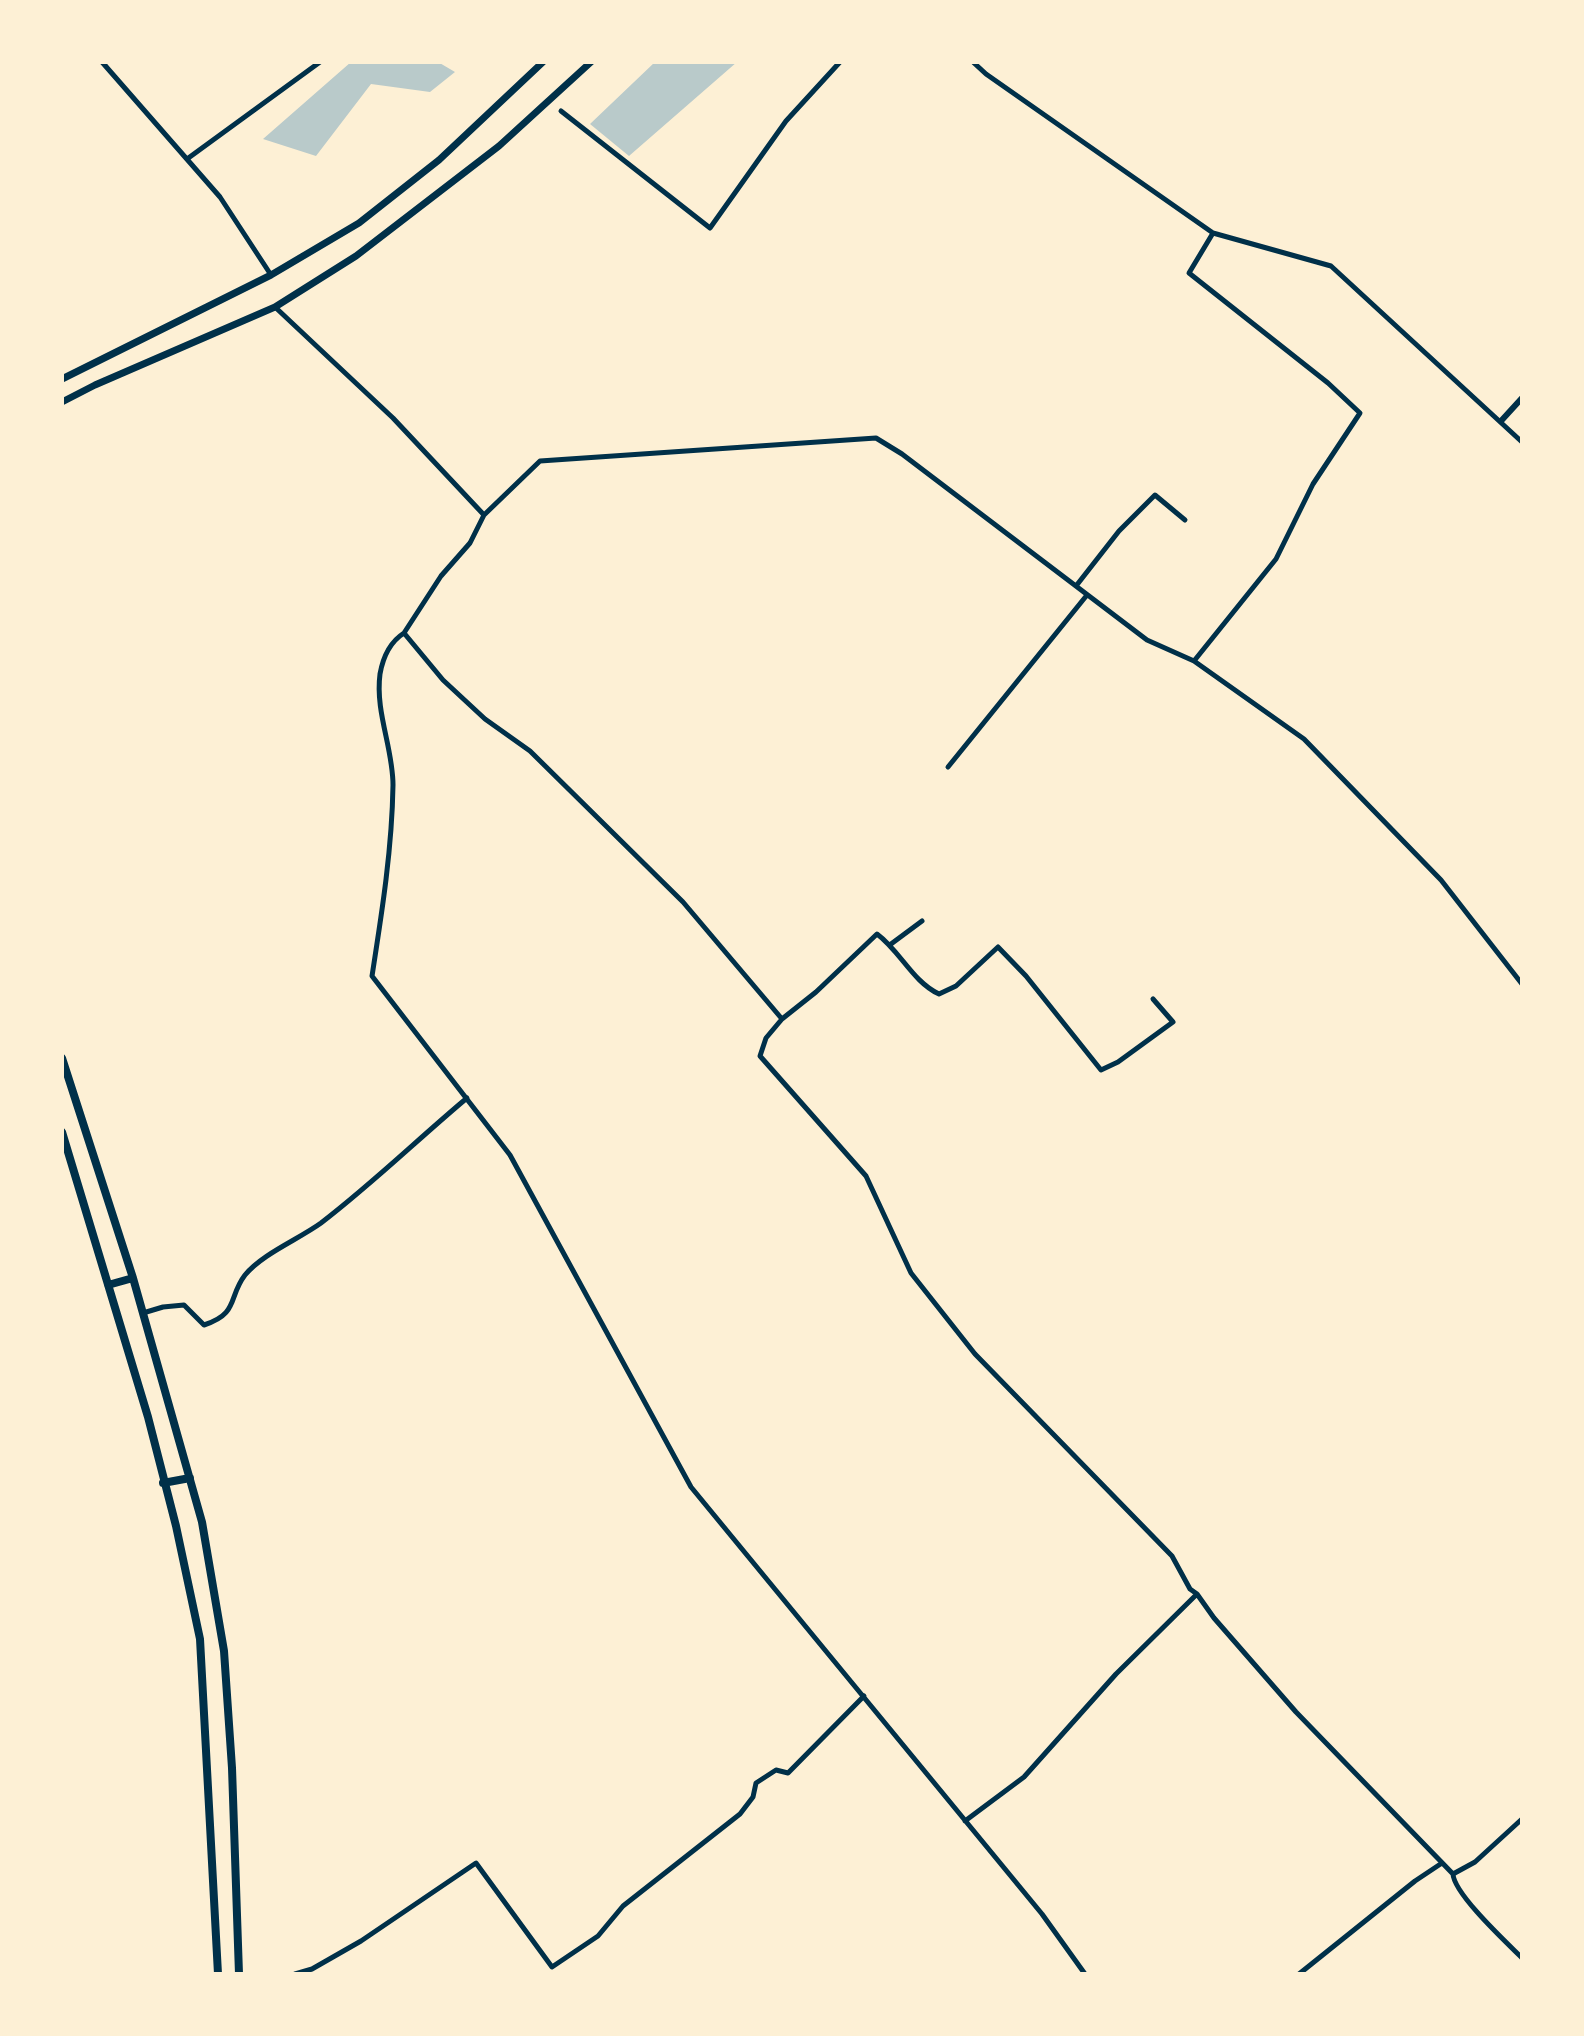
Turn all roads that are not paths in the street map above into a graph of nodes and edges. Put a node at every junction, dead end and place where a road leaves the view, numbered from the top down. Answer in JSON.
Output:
{"nodes":[{"id":1,"x":102,"y":62,"type":"edge"},
{"id":2,"x":320,"y":62,"type":"edge"},
{"id":3,"x":543,"y":62,"type":"edge"},
{"id":4,"x":591,"y":62,"type":"edge"},
{"id":5,"x":840,"y":62,"type":"edge"},
{"id":6,"x":973,"y":62,"type":"edge"},
{"id":7,"x":561,"y":111,"type":"dead end"},
{"id":8,"x":187,"y":159,"type":"junction"},
{"id":9,"x":1213,"y":233,"type":"junction"},
{"id":10,"x":271,"y":275,"type":"junction"},
{"id":11,"x":275,"y":307,"type":"junction"},
{"id":12,"x":85,"y":369,"type":"junction"},
{"id":13,"x":62,"y":379,"type":"edge"},
{"id":14,"x":95,"y":385,"type":"junction"},
{"id":15,"x":1522,"y":398,"type":"edge"},
{"id":16,"x":62,"y":402,"type":"edge"},
{"id":17,"x":1501,"y":421,"type":"junction"},
{"id":18,"x":1522,"y":442,"type":"edge"},
{"id":19,"x":484,"y":515,"type":"junction"},
{"id":20,"x":1185,"y":520,"type":"dead end"},
{"id":21,"x":1076,"y":586,"type":"junction"},
{"id":22,"x":1087,"y":595,"type":"junction"},
{"id":23,"x":404,"y":633,"type":"junction"},
{"id":24,"x":1194,"y":661,"type":"junction"},
{"id":25,"x":948,"y":767,"type":"dead end"},
{"id":26,"x":922,"y":921,"type":"dead end"},
{"id":27,"x":891,"y":944,"type":"junction"},
{"id":28,"x":1522,"y":984,"type":"edge"},
{"id":29,"x":1153,"y":999,"type":"dead end"},
{"id":30,"x":782,"y":1019,"type":"junction"},
{"id":31,"x":62,"y":1058,"type":"edge"},
{"id":32,"x":467,"y":1098,"type":"junction"},
{"id":33,"x":62,"y":1132,"type":"edge"},
{"id":34,"x":133,"y":1278,"type":"junction"},
{"id":35,"x":108,"y":1285,"type":"junction"},
{"id":36,"x":143,"y":1313,"type":"junction"},
{"id":37,"x":190,"y":1478,"type":"junction"},
{"id":38,"x":163,"y":1483,"type":"junction"},
{"id":39,"x":1197,"y":1594,"type":"junction"},
{"id":40,"x":864,"y":1696,"type":"junction"},
{"id":41,"x":1522,"y":1819,"type":"edge"},
{"id":42,"x":965,"y":1821,"type":"junction"},
{"id":43,"x":1442,"y":1863,"type":"junction"},
{"id":44,"x":1453,"y":1874,"type":"junction"},
{"id":45,"x":1522,"y":1958,"type":"edge"},
{"id":46,"x":218,"y":1974,"type":"edge"},
{"id":47,"x":239,"y":1974,"type":"edge"},
{"id":48,"x":295,"y":1974,"type":"edge"},
{"id":49,"x":1085,"y":1974,"type":"edge"},
{"id":50,"x":1299,"y":1974,"type":"edge"}],
"edges":[{"from":1,"to":8,"type":"street"},
{"from":2,"to":8,"type":"street"},
{"from":3,"to":10,"type":"main road"},
{"from":4,"to":11,"type":"main road"},
{"from":5,"to":7,"type":"street"},
{"from":6,"to":9,"type":"street"},
{"from":8,"to":10,"type":"street"},
{"from":9,"to":17,"type":"street"},
{"from":9,"to":24,"type":"street"},
{"from":10,"to":12,"type":"main road"},
{"from":11,"to":14,"type":"main road"},
{"from":11,"to":19,"type":"street"},
{"from":12,"to":13,"type":"main road"},
{"from":12,"to":14,"type":"main road"},
{"from":14,"to":16,"type":"main road"},
{"from":15,"to":17,"type":"street"},
{"from":17,"to":18,"type":"street"},
{"from":19,"to":21,"type":"street"},
{"from":19,"to":23,"type":"street"},
{"from":20,"to":21,"type":"street"},
{"from":21,"to":22,"type":"street"},
{"from":22,"to":24,"type":"street"},
{"from":22,"to":25,"type":"street"},
{"from":23,"to":30,"type":"street"},
{"from":23,"to":32,"type":"street"},
{"from":24,"to":28,"type":"street"},
{"from":26,"to":27,"type":"street"},
{"from":27,"to":29,"type":"street"},
{"from":27,"to":30,"type":"street"},
{"from":30,"to":39,"type":"street"},
{"from":31,"to":34,"type":"main road"},
{"from":32,"to":36,"type":"street"},
{"from":32,"to":40,"type":"street"},
{"from":33,"to":35,"type":"main road"},
{"from":34,"to":35,"type":"main road"},
{"from":34,"to":36,"type":"main road"},
{"from":35,"to":38,"type":"main road"},
{"from":36,"to":37,"type":"main road"},
{"from":37,"to":38,"type":"main road"},
{"from":37,"to":47,"type":"main road"},
{"from":38,"to":46,"type":"main road"},
{"from":39,"to":42,"type":"street"},
{"from":39,"to":43,"type":"street"},
{"from":40,"to":42,"type":"street"},
{"from":40,"to":48,"type":"street"},
{"from":41,"to":44,"type":"street"},
{"from":42,"to":49,"type":"street"},
{"from":43,"to":44,"type":"street"},
{"from":43,"to":50,"type":"street"},
{"from":44,"to":45,"type":"street"}]}
